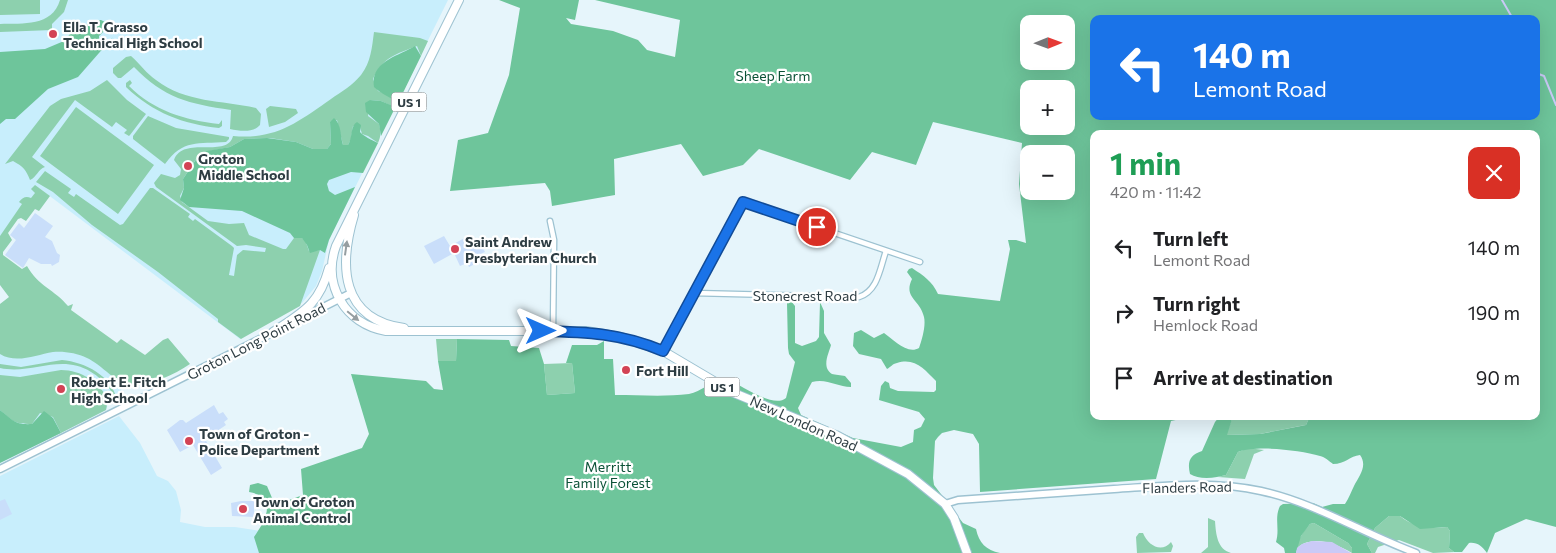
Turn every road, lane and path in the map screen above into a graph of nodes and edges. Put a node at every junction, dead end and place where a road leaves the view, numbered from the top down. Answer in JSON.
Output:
{"nodes":[{"id":1,"x":459,"y":0,"type":"edge"},
{"id":2,"x":358,"y":204,"type":"junction"},
{"id":3,"x":550,"y":221,"type":"dead end"},
{"id":4,"x":886,"y":251,"type":"junction"},
{"id":5,"x":332,"y":256,"type":"junction"},
{"id":6,"x":920,"y":262,"type":"dead end"},
{"id":7,"x":350,"y":293,"type":"junction"},
{"id":8,"x":694,"y":293,"type":"junction"},
{"id":9,"x":338,"y":299,"type":"junction"},
{"id":10,"x":427,"y":330,"type":"junction"},
{"id":11,"x":554,"y":331,"type":"junction"},
{"id":12,"x":273,"y":332,"type":"junction"},
{"id":13,"x":663,"y":351,"type":"junction"},
{"id":14,"x":0,"y":469,"type":"edge"},
{"id":15,"x":945,"y":504,"type":"junction"},
{"id":16,"x":967,"y":553,"type":"edge"},
{"id":17,"x":1416,"y":553,"type":"edge"}],
"edges":[{"from":1,"to":2,"type":"main road","number":"US 1"},
{"from":2,"to":5,"type":"main road","number":"US 1"},
{"from":7,"to":2,"type":"main road","number":"US 1","one_way":true},
{"from":3,"to":11,"type":"street"},
{"from":4,"to":6,"type":"street"},
{"from":4,"to":8,"type":"street","name":"Stonecrest Road"},
{"from":4,"to":8,"type":"street"},
{"from":5,"to":9,"type":"main road","number":"US 1"},
{"from":5,"to":12,"type":"main road"},
{"from":7,"to":9,"type":"street","name":"Groton Long Point Road"},
{"from":7,"to":10,"type":"main road","number":"US 1"},
{"from":8,"to":13,"type":"street"},
{"from":9,"to":10,"type":"main road","number":"US 1","one_way":true},
{"from":9,"to":12,"type":"street","name":"Groton Long Point Road"},
{"from":10,"to":11,"type":"main road","name":"New London Road","number":"US 1"},
{"from":11,"to":13,"type":"main road","name":"New London Road","number":"US 1"},
{"from":12,"to":14,"type":"street","name":"Groton Long Point Road"},
{"from":13,"to":15,"type":"main road","name":"New London Road","number":"US 1"},
{"from":15,"to":16,"type":"main road","name":"New London Road","number":"US 1"},
{"from":15,"to":17,"type":"street","name":"Flanders Road"}]}
